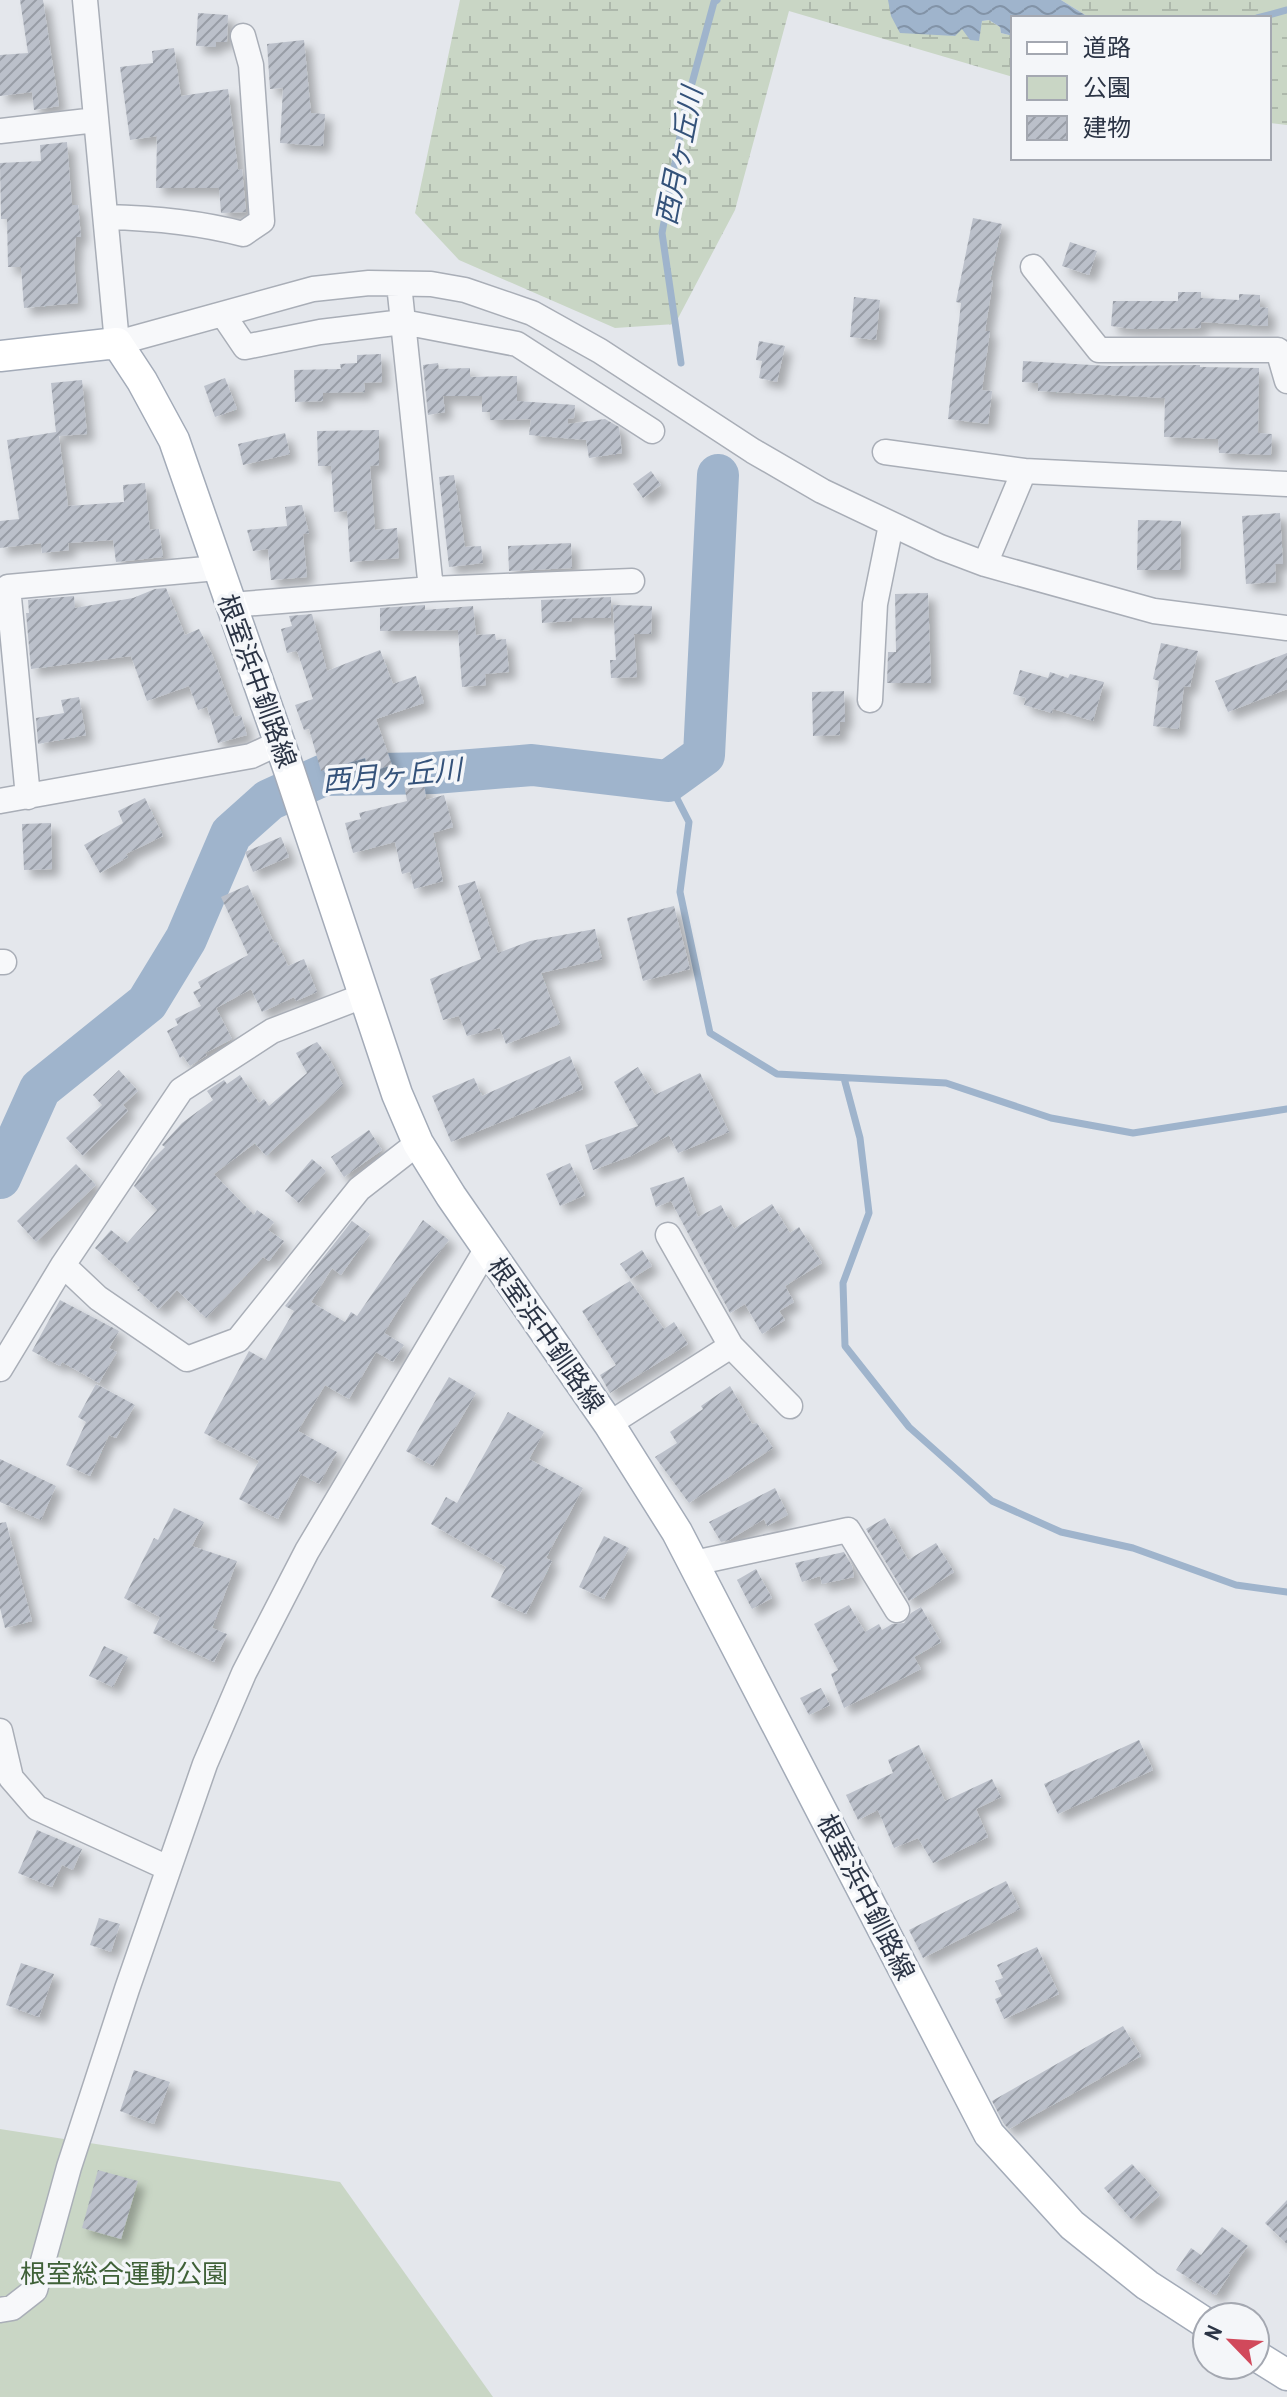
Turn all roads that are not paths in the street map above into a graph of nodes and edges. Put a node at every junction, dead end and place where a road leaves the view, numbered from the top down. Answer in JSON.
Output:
{"nodes":[{"id":1,"x":85,"y":0,"type":"edge"},
{"id":2,"x":243,"y":36,"type":"dead end"},
{"id":3,"x":96,"y":120,"type":"junction"},
{"id":4,"x":0,"y":131,"type":"edge"},
{"id":5,"x":106,"y":217,"type":"junction"},
{"id":6,"x":1033,"y":267,"type":"dead end"},
{"id":7,"x":399,"y":284,"type":"junction"},
{"id":8,"x":313,"y":289,"type":"junction"},
{"id":9,"x":532,"y":313,"type":"junction"},
{"id":10,"x":224,"y":316,"type":"junction"},
{"id":11,"x":403,"y":322,"type":"junction"},
{"id":12,"x":320,"y":332,"type":"junction"},
{"id":13,"x":117,"y":343,"type":"junction"},
{"id":14,"x":517,"y":344,"type":"junction"},
{"id":15,"x":0,"y":356,"type":"edge"},
{"id":16,"x":1287,"y":381,"type":"edge"},
{"id":17,"x":652,"y":431,"type":"dead end"},
{"id":18,"x":885,"y":452,"type":"dead end"},
{"id":19,"x":1024,"y":471,"type":"junction"},
{"id":20,"x":1287,"y":484,"type":"edge"},
{"id":21,"x":891,"y":525,"type":"junction"},
{"id":22,"x":985,"y":564,"type":"junction"},
{"id":23,"x":217,"y":568,"type":"junction"},
{"id":24,"x":632,"y":581,"type":"dead end"},
{"id":25,"x":431,"y":589,"type":"junction"},
{"id":26,"x":230,"y":605,"type":"junction"},
{"id":27,"x":1287,"y":628,"type":"edge"},
{"id":28,"x":8,"y":683,"type":"edge"},
{"id":29,"x":870,"y":700,"type":"dead end"},
{"id":30,"x":284,"y":756,"type":"junction"},
{"id":31,"x":28,"y":797,"type":"junction"},
{"id":32,"x":0,"y":801,"type":"edge"},
{"id":33,"x":363,"y":996,"type":"junction"},
{"id":34,"x":418,"y":1143,"type":"junction"},
{"id":35,"x":668,"y":1235,"type":"dead end"},
{"id":36,"x":486,"y":1250,"type":"junction"},
{"id":37,"x":63,"y":1265,"type":"junction"},
{"id":38,"x":731,"y":1346,"type":"junction"},
{"id":39,"x":0,"y":1369,"type":"edge"},
{"id":40,"x":790,"y":1406,"type":"dead end"},
{"id":41,"x":609,"y":1424,"type":"junction"},
{"id":42,"x":694,"y":1563,"type":"junction"},
{"id":43,"x":897,"y":1610,"type":"dead end"},
{"id":44,"x":0,"y":1731,"type":"edge"},
{"id":45,"x":168,"y":1868,"type":"junction"},
{"id":46,"x":0,"y":2310,"type":"edge"},
{"id":47,"x":1191,"y":2314,"type":"edge"}],
"edges":[{"from":1,"to":3,"type":"street"},
{"from":2,"to":5,"type":"street"},
{"from":3,"to":4,"type":"street"},
{"from":3,"to":5,"type":"street"},
{"from":5,"to":13,"type":"street"},
{"from":6,"to":16,"type":"street"},
{"from":7,"to":8,"type":"street"},
{"from":7,"to":9,"type":"street"},
{"from":7,"to":11,"type":"street"},
{"from":8,"to":10,"type":"street"},
{"from":8,"to":12,"type":"street"},
{"from":9,"to":14,"type":"street"},
{"from":9,"to":21,"type":"street"},
{"from":10,"to":12,"type":"street"},
{"from":10,"to":13,"type":"street"},
{"from":11,"to":12,"type":"street"},
{"from":11,"to":14,"type":"street"},
{"from":11,"to":25,"type":"street"},
{"from":13,"to":15,"type":"main road"},
{"from":13,"to":23,"type":"main road","name":"根室浜中釧路線"},
{"from":14,"to":17,"type":"street"},
{"from":18,"to":19,"type":"street"},
{"from":19,"to":20,"type":"street"},
{"from":19,"to":22,"type":"street"},
{"from":21,"to":22,"type":"street"},
{"from":21,"to":29,"type":"street"},
{"from":22,"to":27,"type":"street"},
{"from":23,"to":26,"type":"main road","name":"根室浜中釧路線"},
{"from":23,"to":28,"type":"street"},
{"from":24,"to":25,"type":"street"},
{"from":25,"to":26,"type":"street"},
{"from":26,"to":30,"type":"main road","name":"根室浜中釧路線"},
{"from":28,"to":31,"type":"street"},
{"from":30,"to":31,"type":"street"},
{"from":30,"to":33,"type":"main road","name":"根室浜中釧路線"},
{"from":31,"to":32,"type":"street"},
{"from":33,"to":34,"type":"main road","name":"根室浜中釧路線"},
{"from":33,"to":37,"type":"street"},
{"from":34,"to":36,"type":"main road","name":"根室浜中釧路線"},
{"from":34,"to":37,"type":"street"},
{"from":35,"to":38,"type":"street"},
{"from":36,"to":41,"type":"main road","name":"根室浜中釧路線"},
{"from":36,"to":45,"type":"street"},
{"from":37,"to":39,"type":"street"},
{"from":38,"to":40,"type":"street"},
{"from":38,"to":41,"type":"street"},
{"from":41,"to":42,"type":"main road","name":"根室浜中釧路線"},
{"from":42,"to":43,"type":"street"},
{"from":42,"to":47,"type":"main road","name":"根室浜中釧路線"},
{"from":44,"to":45,"type":"street"},
{"from":45,"to":46,"type":"street"}]}
